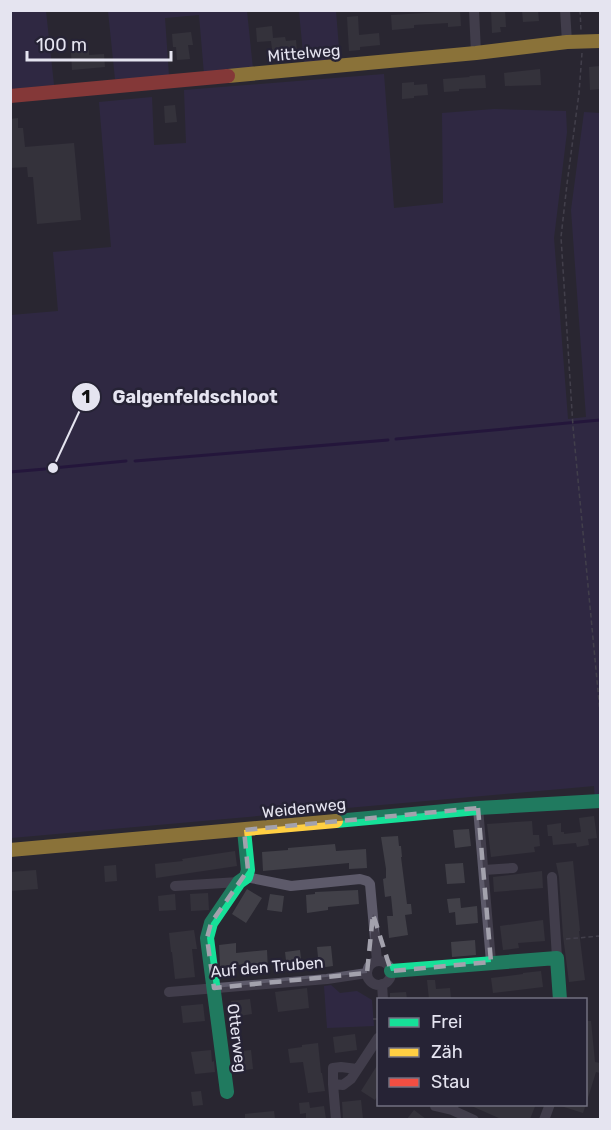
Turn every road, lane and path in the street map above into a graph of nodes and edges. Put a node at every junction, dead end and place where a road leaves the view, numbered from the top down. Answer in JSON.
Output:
{"nodes":[{"id":1,"x":474,"y":10,"type":"edge"},
{"id":2,"x":565,"y":10,"type":"edge"},
{"id":3,"x":580,"y":10,"type":"edge"},
{"id":4,"x":581,"y":41,"type":"junction"},
{"id":5,"x":600,"y":41,"type":"edge"},
{"id":6,"x":567,"y":42,"type":"junction"},
{"id":7,"x":476,"y":53,"type":"junction"},
{"id":8,"x":10,"y":96,"type":"edge"},
{"id":9,"x":600,"y":712,"type":"edge"},
{"id":10,"x":600,"y":801,"type":"edge"},
{"id":11,"x":478,"y":808,"type":"junction"},
{"id":12,"x":244,"y":830,"type":"junction"},
{"id":13,"x":10,"y":850,"type":"edge"},
{"id":14,"x":513,"y":868,"type":"dead end"},
{"id":15,"x":484,"y":870,"type":"junction"},
{"id":16,"x":552,"y":877,"type":"dead end"},
{"id":17,"x":242,"y":880,"type":"junction"},
{"id":18,"x":175,"y":886,"type":"dead end"},
{"id":19,"x":600,"y":936,"type":"edge"},
{"id":20,"x":556,"y":939,"type":"junction"},
{"id":21,"x":556,"y":958,"type":"junction"},
{"id":22,"x":377,"y":961,"type":"junction"},
{"id":23,"x":491,"y":962,"type":"junction"},
{"id":24,"x":391,"y":971,"type":"junction"},
{"id":25,"x":367,"y":973,"type":"junction"},
{"id":26,"x":382,"y":984,"type":"junction"},
{"id":27,"x":214,"y":988,"type":"junction"},
{"id":28,"x":169,"y":992,"type":"dead end"},
{"id":29,"x":383,"y":998,"type":"edge"},
{"id":30,"x":560,"y":998,"type":"edge"},
{"id":31,"x":373,"y":1018,"type":"dead end"},
{"id":32,"x":377,"y":1019,"type":"edge"},
{"id":33,"x":377,"y":1039,"type":"edge"},
{"id":34,"x":357,"y":1069,"type":"junction"},
{"id":35,"x":333,"y":1084,"type":"junction"},
{"id":36,"x":227,"y":1092,"type":"dead end"},
{"id":37,"x":435,"y":1106,"type":"dead end"},
{"id":38,"x":453,"y":1107,"type":"edge"},
{"id":39,"x":336,"y":1119,"type":"edge"},
{"id":40,"x":474,"y":1119,"type":"edge"}],
"edges":[{"from":1,"to":7,"type":"street"},
{"from":2,"to":6,"type":"street"},
{"from":3,"to":4,"type":"path"},
{"from":4,"to":5,"type":"street","name":"Mittelweg"},
{"from":4,"to":6,"type":"street","name":"Mittelweg"},
{"from":4,"to":9,"type":"path"},
{"from":6,"to":7,"type":"street","name":"Mittelweg"},
{"from":7,"to":8,"type":"street","name":"Mittelweg"},
{"from":10,"to":11,"type":"street","name":"Weidenweg"},
{"from":11,"to":12,"type":"street","name":"Weidenweg"},
{"from":11,"to":15,"type":"street"},
{"from":12,"to":13,"type":"street","name":"Weidenweg"},
{"from":12,"to":17,"type":"street"},
{"from":14,"to":15,"type":"street"},
{"from":15,"to":23,"type":"street"},
{"from":16,"to":20,"type":"street"},
{"from":17,"to":18,"type":"street"},
{"from":17,"to":22,"type":"street"},
{"from":17,"to":27,"type":"street","name":"Otterweg"},
{"from":19,"to":20,"type":"path"},
{"from":20,"to":21,"type":"street"},
{"from":21,"to":23,"type":"street"},
{"from":21,"to":30,"type":"street"},
{"from":22,"to":24,"type":"street"},
{"from":22,"to":25,"type":"street"},
{"from":23,"to":24,"type":"street"},
{"from":24,"to":26,"type":"street"},
{"from":25,"to":26,"type":"street"},
{"from":25,"to":27,"type":"street","name":"Auf den Truben"},
{"from":26,"to":29,"type":"street"},
{"from":27,"to":28,"type":"street","name":"Auf den Truben"},
{"from":27,"to":36,"type":"street","name":"Otterweg"},
{"from":31,"to":32,"type":"path"},
{"from":33,"to":34,"type":"street"},
{"from":34,"to":35,"type":"street"},
{"from":34,"to":35,"type":"street"},
{"from":35,"to":39,"type":"street"},
{"from":37,"to":38,"type":"street"},
{"from":38,"to":40,"type":"street"}]}
